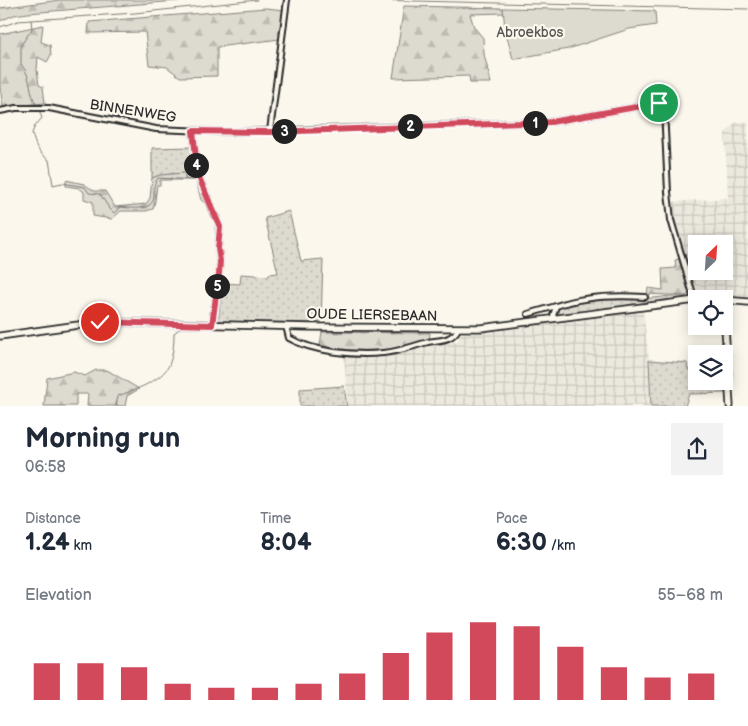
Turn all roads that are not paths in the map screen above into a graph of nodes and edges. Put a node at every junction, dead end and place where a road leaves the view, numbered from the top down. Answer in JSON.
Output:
{"nodes":[{"id":1,"x":287,"y":0,"type":"edge"},
{"id":2,"x":0,"y":111,"type":"edge"},
{"id":3,"x":193,"y":131,"type":"junction"},
{"id":4,"x":270,"y":132,"type":"junction"},
{"id":5,"x":692,"y":290,"type":"edge"},
{"id":6,"x":645,"y":297,"type":"dead end"},
{"id":7,"x":688,"y":301,"type":"edge"},
{"id":8,"x":733,"y":301,"type":"edge"},
{"id":9,"x":748,"y":302,"type":"edge"},
{"id":10,"x":556,"y":306,"type":"junction"},
{"id":11,"x":528,"y":314,"type":"dead end"},
{"id":12,"x":552,"y":319,"type":"junction"},
{"id":13,"x":212,"y":325,"type":"junction"},
{"id":14,"x":286,"y":326,"type":"junction"},
{"id":15,"x":458,"y":329,"type":"junction"},
{"id":16,"x":725,"y":335,"type":"edge"},
{"id":17,"x":0,"y":336,"type":"edge"},
{"id":18,"x":730,"y":406,"type":"edge"}],
"edges":[{"from":1,"to":4,"type":"street"},
{"from":2,"to":3,"type":"street","name":"BINNENWEG"},
{"from":3,"to":4,"type":"street","name":"BINNENWEG"},
{"from":3,"to":13,"type":"street"},
{"from":4,"to":5,"type":"street","name":"BINNENWEG"},
{"from":6,"to":10,"type":"street"},
{"from":7,"to":12,"type":"main road","name":"OUDE LIERSEBAAN"},
{"from":8,"to":9,"type":"main road"},
{"from":10,"to":11,"type":"street"},
{"from":10,"to":12,"type":"street"},
{"from":12,"to":15,"type":"main road","name":"OUDE LIERSEBAAN"},
{"from":13,"to":14,"type":"main road","name":"OUDE LIERSEBAAN"},
{"from":13,"to":17,"type":"main road","name":"OUDE LIERSEBAAN"},
{"from":14,"to":15,"type":"main road","name":"OUDE LIERSEBAAN"},
{"from":14,"to":15,"type":"street","name":"OUDE LIERSEBAAN"},
{"from":16,"to":18,"type":"main road"}]}
